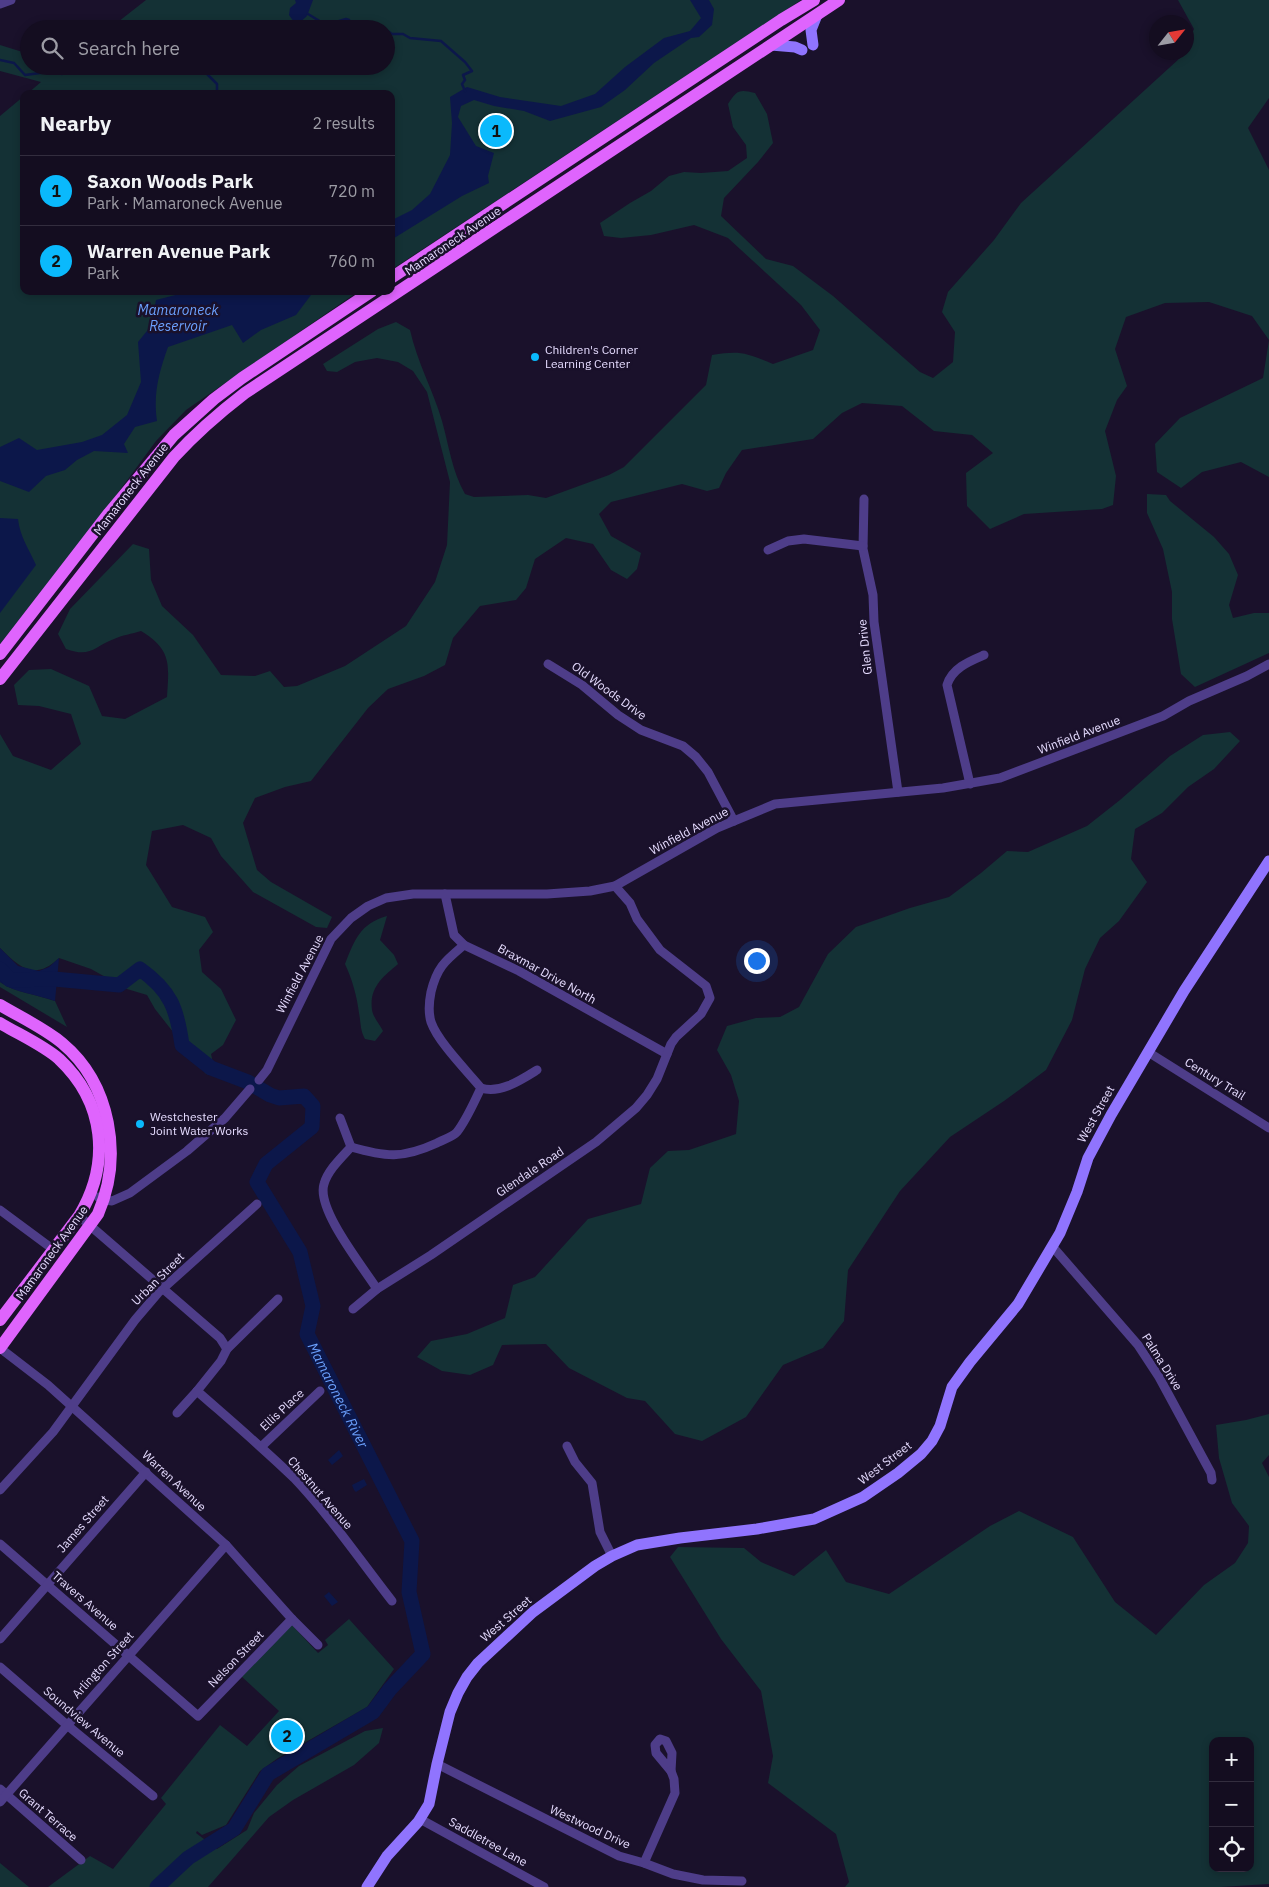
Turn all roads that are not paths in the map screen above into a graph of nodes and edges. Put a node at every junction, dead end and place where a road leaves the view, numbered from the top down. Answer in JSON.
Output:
{"nodes":[{"id":1,"x":11,"y":0,"type":"edge"},
{"id":2,"x":814,"y":0,"type":"edge"},
{"id":3,"x":839,"y":0,"type":"edge"},
{"id":4,"x":0,"y":4,"type":"edge"},
{"id":5,"x":817,"y":15,"type":"junction"},
{"id":6,"x":771,"y":45,"type":"junction"},
{"id":7,"x":569,"y":160,"type":"junction"},
{"id":8,"x":577,"y":174,"type":"junction"},
{"id":9,"x":395,"y":275,"type":"edge"},
{"id":10,"x":366,"y":295,"type":"edge"},
{"id":11,"x":394,"y":295,"type":"edge"},
{"id":12,"x":395,"y":295,"type":"edge"},
{"id":13,"x":138,"y":478,"type":"junction"},
{"id":14,"x":151,"y":486,"type":"junction"},
{"id":15,"x":864,"y":499,"type":"dead end"},
{"id":16,"x":863,"y":546,"type":"junction"},
{"id":17,"x":768,"y":550,"type":"dead end"},
{"id":18,"x":0,"y":654,"type":"edge"},
{"id":19,"x":984,"y":655,"type":"dead end"},
{"id":20,"x":548,"y":664,"type":"dead end"},
{"id":21,"x":1269,"y":664,"type":"edge"},
{"id":22,"x":0,"y":679,"type":"edge"},
{"id":23,"x":970,"y":784,"type":"junction"},
{"id":24,"x":898,"y":792,"type":"junction"},
{"id":25,"x":734,"y":821,"type":"junction"},
{"id":26,"x":1269,"y":861,"type":"edge"},
{"id":27,"x":616,"y":886,"type":"junction"},
{"id":28,"x":445,"y":894,"type":"junction"},
{"id":29,"x":464,"y":945,"type":"junction"},
{"id":30,"x":0,"y":1005,"type":"edge"},
{"id":31,"x":0,"y":1023,"type":"edge"},
{"id":32,"x":1148,"y":1052,"type":"junction"},
{"id":33,"x":667,"y":1054,"type":"junction"},
{"id":34,"x":537,"y":1070,"type":"dead end"},
{"id":35,"x":259,"y":1080,"type":"dead end"},
{"id":36,"x":481,"y":1088,"type":"junction"},
{"id":37,"x":250,"y":1089,"type":"dead end"},
{"id":38,"x":340,"y":1118,"type":"dead end"},
{"id":39,"x":1269,"y":1128,"type":"edge"},
{"id":40,"x":351,"y":1147,"type":"junction"},
{"id":41,"x":91,"y":1194,"type":"junction"},
{"id":42,"x":104,"y":1200,"type":"junction"},
{"id":43,"x":256,"y":1204,"type":"dead end"},
{"id":44,"x":0,"y":1210,"type":"edge"},
{"id":45,"x":79,"y":1216,"type":"junction"},
{"id":46,"x":91,"y":1226,"type":"junction"},
{"id":47,"x":1052,"y":1246,"type":"junction"},
{"id":48,"x":54,"y":1250,"type":"junction"},
{"id":49,"x":163,"y":1288,"type":"junction"},
{"id":50,"x":377,"y":1289,"type":"junction"},
{"id":51,"x":278,"y":1299,"type":"dead end"},
{"id":52,"x":353,"y":1309,"type":"dead end"},
{"id":53,"x":1,"y":1316,"type":"edge"},
{"id":54,"x":0,"y":1348,"type":"edge"},
{"id":55,"x":227,"y":1349,"type":"junction"},
{"id":56,"x":197,"y":1391,"type":"junction"},
{"id":57,"x":320,"y":1391,"type":"dead end"},
{"id":58,"x":72,"y":1407,"type":"junction"},
{"id":59,"x":177,"y":1413,"type":"dead end"},
{"id":60,"x":567,"y":1446,"type":"dead end"},
{"id":61,"x":261,"y":1447,"type":"junction"},
{"id":62,"x":146,"y":1472,"type":"junction"},
{"id":63,"x":1212,"y":1480,"type":"dead end"},
{"id":64,"x":0,"y":1490,"type":"edge"},
{"id":65,"x":0,"y":1544,"type":"edge"},
{"id":66,"x":226,"y":1545,"type":"junction"},
{"id":67,"x":612,"y":1556,"type":"junction"},
{"id":68,"x":47,"y":1585,"type":"junction"},
{"id":69,"x":392,"y":1601,"type":"dead end"},
{"id":70,"x":292,"y":1620,"type":"junction"},
{"id":71,"x":0,"y":1639,"type":"edge"},
{"id":72,"x":318,"y":1646,"type":"dead end"},
{"id":73,"x":129,"y":1656,"type":"junction"},
{"id":74,"x":0,"y":1668,"type":"edge"},
{"id":75,"x":198,"y":1716,"type":"joint"},
{"id":76,"x":67,"y":1725,"type":"junction"},
{"id":77,"x":437,"y":1764,"type":"junction"},
{"id":78,"x":671,"y":1771,"type":"dead end"},
{"id":79,"x":2,"y":1796,"type":"edge"},
{"id":80,"x":153,"y":1796,"type":"dead end"},
{"id":81,"x":420,"y":1819,"type":"junction"},
{"id":82,"x":80,"y":1860,"type":"dead end"},
{"id":83,"x":644,"y":1863,"type":"junction"},
{"id":84,"x":742,"y":1881,"type":"dead end"},
{"id":85,"x":367,"y":1887,"type":"edge"},
{"id":86,"x":544,"y":1887,"type":"edge"}],
"edges":[{"from":1,"to":4,"type":"street"},
{"from":2,"to":7,"type":"main road","name":"Mamaroneck Avenue"},
{"from":3,"to":5,"type":"main road","name":"Mamaroneck Avenue"},
{"from":5,"to":6,"type":"main road","name":"Mamaroneck Avenue"},
{"from":5,"to":6,"type":"street"},
{"from":6,"to":8,"type":"main road","name":"Mamaroneck Avenue"},
{"from":7,"to":8,"type":"street"},
{"from":7,"to":9,"type":"main road","name":"Mamaroneck Avenue"},
{"from":8,"to":12,"type":"main road","name":"Mamaroneck Avenue"},
{"from":10,"to":13,"type":"main road","name":"Mamaroneck Avenue"},
{"from":11,"to":14,"type":"main road","name":"Mamaroneck Avenue"},
{"from":13,"to":14,"type":"street"},
{"from":13,"to":18,"type":"main road","name":"Mamaroneck Avenue"},
{"from":14,"to":22,"type":"main road","name":"Mamaroneck Avenue"},
{"from":15,"to":16,"type":"street","name":"Glen Drive"},
{"from":16,"to":17,"type":"street"},
{"from":16,"to":24,"type":"street","name":"Glen Drive"},
{"from":19,"to":23,"type":"street"},
{"from":20,"to":25,"type":"street","name":"Old Woods Drive"},
{"from":21,"to":23,"type":"street","name":"Winfield Avenue"},
{"from":23,"to":24,"type":"street","name":"Winfield Avenue"},
{"from":24,"to":25,"type":"street","name":"Winfield Avenue"},
{"from":25,"to":27,"type":"street","name":"Winfield Avenue"},
{"from":26,"to":32,"type":"street","name":"West Street"},
{"from":27,"to":28,"type":"street","name":"Winfield Avenue"},
{"from":27,"to":33,"type":"street","name":"Glendale Road"},
{"from":28,"to":29,"type":"street"},
{"from":28,"to":35,"type":"street","name":"Winfield Avenue"},
{"from":29,"to":33,"type":"street","name":"Braxmar Drive North"},
{"from":29,"to":36,"type":"street"},
{"from":30,"to":42,"type":"main road","name":"Mamaroneck Avenue"},
{"from":31,"to":41,"type":"main road","name":"Mamaroneck Avenue"},
{"from":32,"to":39,"type":"street","name":"Century Trail"},
{"from":32,"to":47,"type":"street","name":"West Street"},
{"from":33,"to":50,"type":"street","name":"Glendale Road"},
{"from":34,"to":36,"type":"street"},
{"from":36,"to":40,"type":"street"},
{"from":37,"to":42,"type":"street"},
{"from":38,"to":40,"type":"street"},
{"from":40,"to":50,"type":"street"},
{"from":41,"to":42,"type":"street"},
{"from":41,"to":45,"type":"main road","name":"Mamaroneck Avenue"},
{"from":42,"to":46,"type":"main road","name":"Mamaroneck Avenue"},
{"from":43,"to":49,"type":"street","name":"Urban Street"},
{"from":44,"to":48,"type":"street"},
{"from":45,"to":46,"type":"street"},
{"from":45,"to":48,"type":"main road","name":"Mamaroneck Avenue"},
{"from":46,"to":49,"type":"street"},
{"from":46,"to":54,"type":"main road","name":"Mamaroneck Avenue"},
{"from":47,"to":63,"type":"street","name":"Palma Drive"},
{"from":47,"to":67,"type":"street","name":"West Street"},
{"from":48,"to":53,"type":"main road","name":"Mamaroneck Avenue"},
{"from":49,"to":55,"type":"street"},
{"from":49,"to":58,"type":"street","name":"Urban Street"},
{"from":50,"to":52,"type":"street","name":"Glendale Road"},
{"from":51,"to":55,"type":"street"},
{"from":54,"to":58,"type":"street","name":"Warren Avenue"},
{"from":55,"to":56,"type":"street"},
{"from":56,"to":59,"type":"street"},
{"from":56,"to":61,"type":"street","name":"Chestnut Avenue"},
{"from":57,"to":61,"type":"street","name":"Ellis Place"},
{"from":58,"to":62,"type":"street","name":"Warren Avenue"},
{"from":58,"to":64,"type":"street","name":"Urban Street"},
{"from":60,"to":67,"type":"street"},
{"from":61,"to":69,"type":"street","name":"Chestnut Avenue"},
{"from":62,"to":66,"type":"street","name":"Warren Avenue"},
{"from":62,"to":68,"type":"street","name":"James Street"},
{"from":65,"to":68,"type":"street","name":"Travers Avenue"},
{"from":66,"to":70,"type":"street","name":"Warren Avenue"},
{"from":66,"to":73,"type":"street","name":"Arlington Street"},
{"from":67,"to":77,"type":"street","name":"West Street"},
{"from":68,"to":71,"type":"street","name":"James Street"},
{"from":68,"to":73,"type":"street","name":"Travers Avenue"},
{"from":70,"to":72,"type":"street","name":"Warren Avenue"},
{"from":70,"to":75,"type":"street","name":"Nelson Street"},
{"from":73,"to":75,"type":"street","name":"Travers Avenue"},
{"from":73,"to":76,"type":"street","name":"Arlington Street"},
{"from":74,"to":76,"type":"street","name":"Soundview Avenue"},
{"from":76,"to":79,"type":"street","name":"Arlington Street"},
{"from":76,"to":80,"type":"street","name":"Soundview Avenue"},
{"from":77,"to":81,"type":"street","name":"West Street"},
{"from":77,"to":83,"type":"street","name":"Westwood Drive"},
{"from":78,"to":83,"type":"street"},
{"from":79,"to":82,"type":"street","name":"Grant Terrace"},
{"from":81,"to":85,"type":"street","name":"West Street"},
{"from":81,"to":86,"type":"street","name":"Saddletree Lane"},
{"from":83,"to":84,"type":"street","name":"Westwood Drive"}]}
